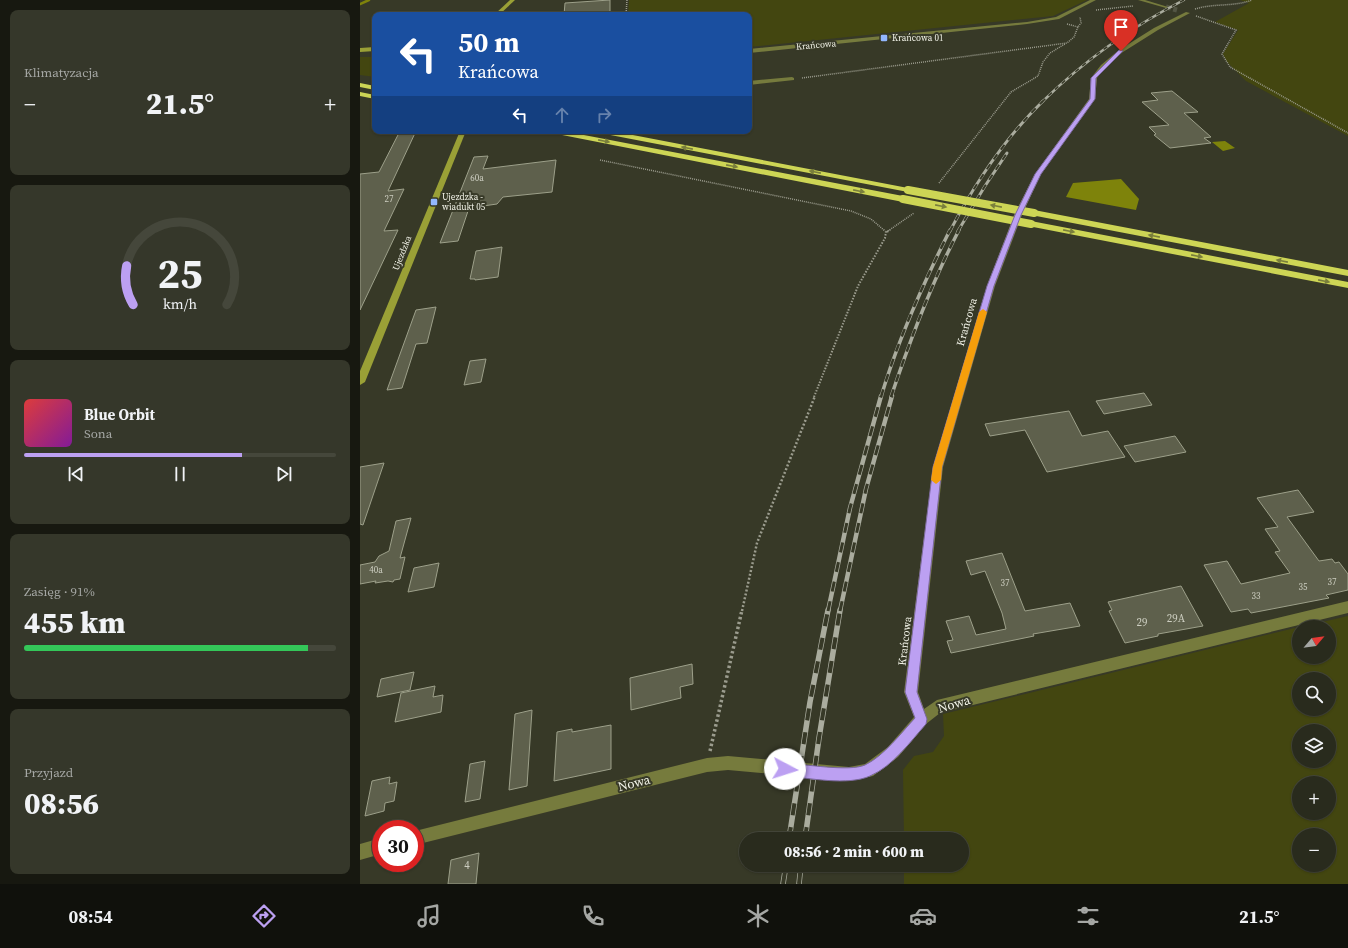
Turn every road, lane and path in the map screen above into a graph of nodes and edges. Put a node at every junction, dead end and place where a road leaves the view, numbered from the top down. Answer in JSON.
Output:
{"nodes":[{"id":1,"x":514,"y":0,"type":"edge"},
{"id":2,"x":626,"y":0,"type":"edge"},
{"id":3,"x":1094,"y":0,"type":"edge"},
{"id":4,"x":1140,"y":0,"type":"edge"},
{"id":5,"x":1252,"y":0,"type":"edge"},
{"id":6,"x":1153,"y":4,"type":"junction"},
{"id":7,"x":1166,"y":7,"type":"tunnel mouth"},
{"id":8,"x":1095,"y":10,"type":"dead end"},
{"id":9,"x":1177,"y":10,"type":"tunnel mouth"},
{"id":10,"x":500,"y":12,"type":"edge"},
{"id":11,"x":626,"y":12,"type":"edge"},
{"id":12,"x":1188,"y":13,"type":"junction"},
{"id":13,"x":1080,"y":15,"type":"dead end"},
{"id":14,"x":1049,"y":20,"type":"junction"},
{"id":15,"x":1078,"y":27,"type":"junction"},
{"id":16,"x":1067,"y":42,"type":"junction"},
{"id":17,"x":372,"y":49,"type":"edge"},
{"id":18,"x":360,"y":51,"type":"edge"},
{"id":19,"x":752,"y":51,"type":"edge"},
{"id":20,"x":372,"y":52,"type":"edge"},
{"id":21,"x":792,"y":79,"type":"joint"},
{"id":22,"x":752,"y":83,"type":"edge"},
{"id":23,"x":360,"y":85,"type":"edge"},
{"id":24,"x":372,"y":87,"type":"edge"},
{"id":25,"x":360,"y":94,"type":"edge"},
{"id":26,"x":372,"y":96,"type":"edge"},
{"id":27,"x":1348,"y":133,"type":"edge"},
{"id":28,"x":462,"y":134,"type":"edge"},
{"id":29,"x":567,"y":134,"type":"edge"},
{"id":30,"x":616,"y":134,"type":"edge"},
{"id":31,"x":600,"y":160,"type":"dead end"},
{"id":32,"x":935,"y":188,"type":"dead end"},
{"id":33,"x":915,"y":212,"type":"dead end"},
{"id":34,"x":886,"y":232,"type":"junction"},
{"id":35,"x":1348,"y":273,"type":"edge"},
{"id":36,"x":1348,"y":285,"type":"edge"},
{"id":37,"x":360,"y":382,"type":"edge"},
{"id":38,"x":1348,"y":607,"type":"edge"},
{"id":39,"x":921,"y":719,"type":"junction"},
{"id":40,"x":707,"y":765,"type":"junction"},
{"id":41,"x":424,"y":836,"type":"edge"},
{"id":42,"x":372,"y":849,"type":"edge"},
{"id":43,"x":360,"y":852,"type":"edge"}],
"edges":[{"from":1,"to":10,"type":"main road"},
{"from":2,"to":11,"type":"path"},
{"from":3,"to":14,"type":"street","name":"Krańcowa"},
{"from":4,"to":6,"type":"street"},
{"from":5,"to":12,"type":"path"},
{"from":6,"to":7,"type":"street"},
{"from":6,"to":8,"type":"path"},
{"from":9,"to":12,"type":"street"},
{"from":12,"to":27,"type":"path"},
{"from":12,"to":39,"type":"street","name":"Krańcowa"},
{"from":13,"to":15,"type":"path"},
{"from":14,"to":15,"type":"path"},
{"from":14,"to":19,"type":"street","name":"Krańcowa"},
{"from":15,"to":16,"type":"path"},
{"from":16,"to":21,"type":"path"},
{"from":16,"to":32,"type":"path"},
{"from":17,"to":18,"type":"main road"},
{"from":18,"to":20,"type":"main road"},
{"from":21,"to":22,"type":"street"},
{"from":23,"to":24,"type":"highway"},
{"from":25,"to":26,"type":"highway"},
{"from":28,"to":37,"type":"main road","name":"Ujezdzka"},
{"from":29,"to":36,"type":"highway","one_way":true,"bridge":true},
{"from":35,"to":30,"type":"highway","one_way":true,"bridge":true},
{"from":31,"to":34,"type":"path"},
{"from":33,"to":34,"type":"path"},
{"from":34,"to":40,"type":"path"},
{"from":38,"to":39,"type":"street","name":"Nowa"},
{"from":39,"to":40,"type":"street","name":"Nowa"},
{"from":40,"to":41,"type":"street","name":"Nowa"},
{"from":42,"to":43,"type":"street"}]}
